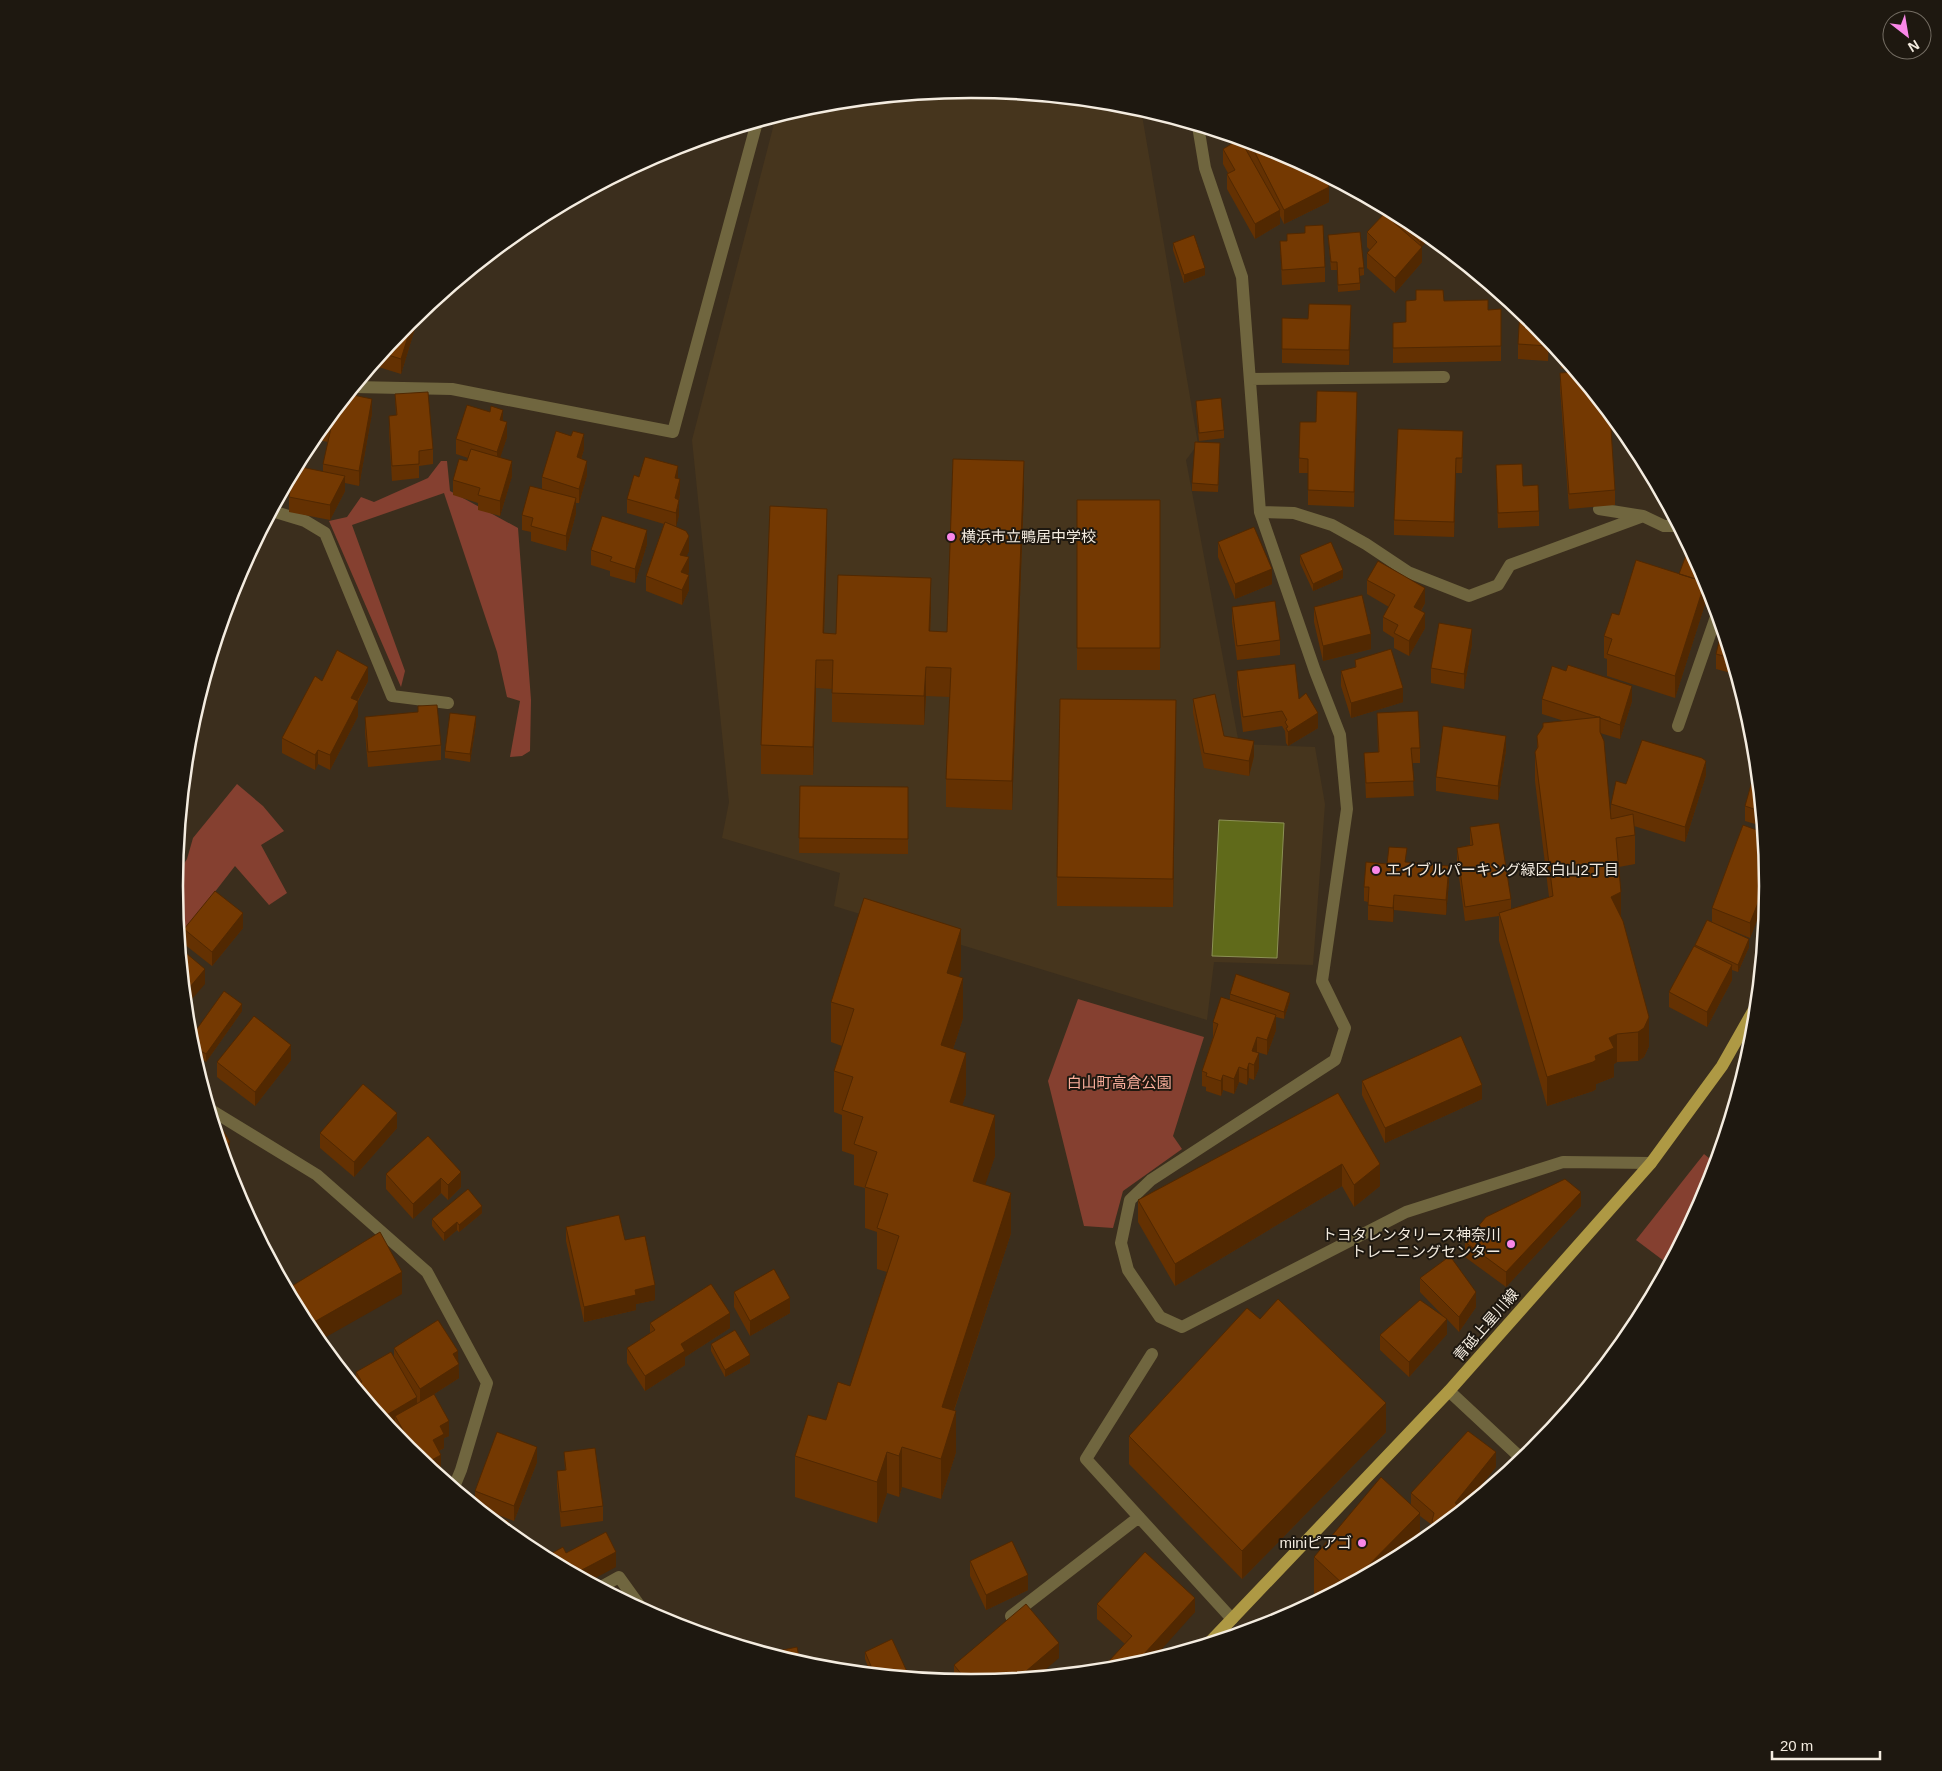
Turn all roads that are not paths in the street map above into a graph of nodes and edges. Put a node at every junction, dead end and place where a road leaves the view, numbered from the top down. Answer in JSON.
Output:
{"nodes":[{"id":1,"x":756,"y":128,"type":"edge"},
{"id":2,"x":1199,"y":131,"type":"edge"},
{"id":3,"x":1444,"y":377,"type":"dead end"},
{"id":4,"x":1250,"y":379,"type":"junction"},
{"id":5,"x":362,"y":387,"type":"edge"},
{"id":6,"x":1599,"y":509,"type":"edge"},
{"id":7,"x":1260,"y":512,"type":"junction"},
{"id":8,"x":277,"y":513,"type":"edge"},
{"id":9,"x":1643,"y":516,"type":"junction"},
{"id":10,"x":1672,"y":526,"type":"edge"},
{"id":11,"x":1714,"y":623,"type":"edge"},
{"id":12,"x":448,"y":703,"type":"dead end"},
{"id":13,"x":1678,"y":726,"type":"dead end"},
{"id":14,"x":1747,"y":1023,"type":"edge"},
{"id":15,"x":218,"y":1115,"type":"edge"},
{"id":16,"x":1650,"y":1163,"type":"junction"},
{"id":17,"x":1152,"y":1354,"type":"dead end"},
{"id":18,"x":1449,"y":1391,"type":"junction"},
{"id":19,"x":1517,"y":1454,"type":"edge"},
{"id":20,"x":456,"y":1482,"type":"edge"},
{"id":21,"x":1139,"y":1517,"type":"junction"},
{"id":22,"x":607,"y":1584,"type":"edge"},
{"id":23,"x":634,"y":1597,"type":"edge"},
{"id":24,"x":1012,"y":1616,"type":"edge"},
{"id":25,"x":1232,"y":1619,"type":"junction"},
{"id":26,"x":1218,"y":1634,"type":"edge"}],
"edges":[{"from":1,"to":5,"type":"street"},
{"from":2,"to":4,"type":"street"},
{"from":3,"to":4,"type":"street"},
{"from":4,"to":7,"type":"street"},
{"from":6,"to":9,"type":"street"},
{"from":7,"to":9,"type":"street"},
{"from":7,"to":16,"type":"street"},
{"from":8,"to":12,"type":"street"},
{"from":9,"to":10,"type":"street"},
{"from":11,"to":13,"type":"street"},
{"from":14,"to":16,"type":"main road","name":"青砥上星川線"},
{"from":15,"to":20,"type":"street"},
{"from":16,"to":18,"type":"main road","name":"青砥上星川線"},
{"from":17,"to":21,"type":"street"},
{"from":18,"to":19,"type":"street"},
{"from":18,"to":25,"type":"main road","name":"青砥上星川線"},
{"from":21,"to":24,"type":"street"},
{"from":21,"to":25,"type":"street"},
{"from":22,"to":23,"type":"street"},
{"from":25,"to":26,"type":"main road","name":"青砥上星川線"}]}
